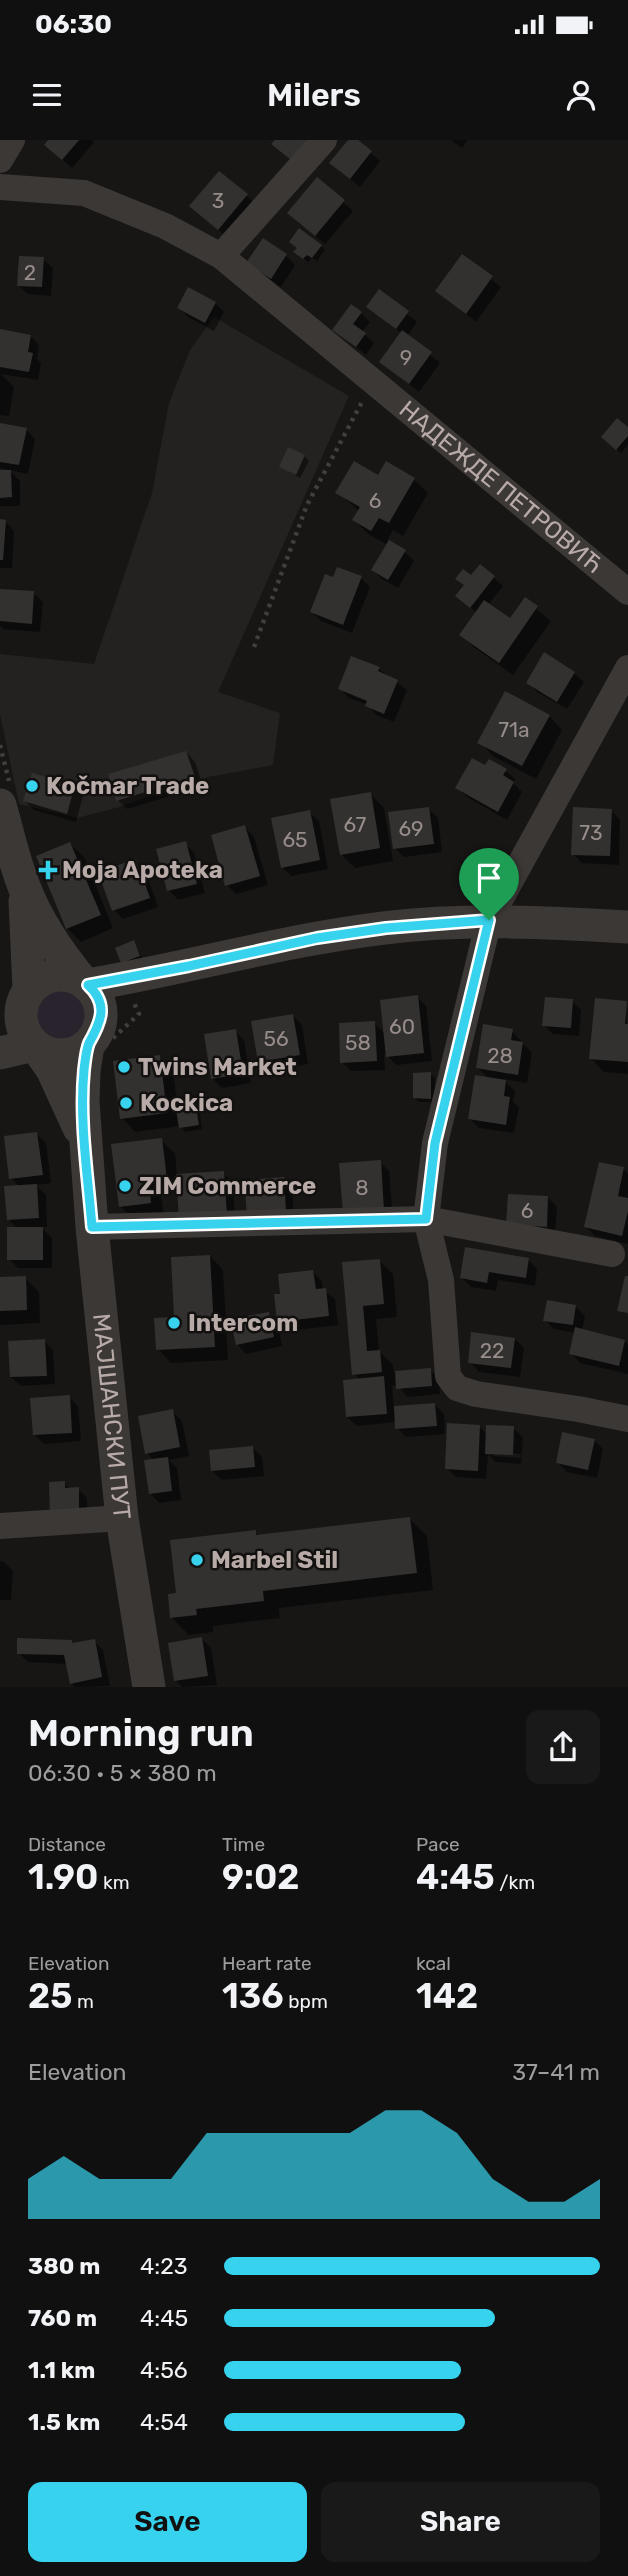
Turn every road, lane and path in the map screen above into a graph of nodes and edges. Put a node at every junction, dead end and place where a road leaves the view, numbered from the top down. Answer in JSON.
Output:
{"nodes":[{"id":1,"x":12,"y":140,"type":"edge"},
{"id":2,"x":324,"y":140,"type":"edge"},
{"id":3,"x":0,"y":160,"type":"edge"},
{"id":4,"x":0,"y":187,"type":"edge"},
{"id":5,"x":221,"y":256,"type":"junction"},
{"id":6,"x":373,"y":381,"type":"junction"},
{"id":7,"x":628,"y":593,"type":"edge"},
{"id":8,"x":254,"y":647,"type":"dead end"},
{"id":9,"x":628,"y":668,"type":"edge"},
{"id":10,"x":0,"y":805,"type":"edge"},
{"id":11,"x":24,"y":888,"type":"junction"},
{"id":12,"x":489,"y":920,"type":"junction"},
{"id":13,"x":628,"y":927,"type":"edge"},
{"id":14,"x":189,"y":966,"type":"junction"},
{"id":15,"x":85,"y":983,"type":"junction"},
{"id":16,"x":26,"y":995,"type":"junction"},
{"id":17,"x":0,"y":1026,"type":"edge"},
{"id":18,"x":92,"y":1040,"type":"junction"},
{"id":19,"x":36,"y":1047,"type":"junction"},
{"id":20,"x":0,"y":1054,"type":"edge"},
{"id":21,"x":85,"y":1143,"type":"junction"},
{"id":22,"x":426,"y":1219,"type":"junction"},
{"id":23,"x":92,"y":1227,"type":"junction"},
{"id":24,"x":612,"y":1254,"type":"dead end"},
{"id":25,"x":628,"y":1419,"type":"edge"},
{"id":26,"x":122,"y":1518,"type":"junction"},
{"id":27,"x":0,"y":1526,"type":"edge"},
{"id":28,"x":149,"y":1687,"type":"edge"}],
"edges":[{"from":1,"to":3,"type":"street"},
{"from":2,"to":5,"type":"street"},
{"from":4,"to":5,"type":"street","name":"НАДЕЖДЕ ПЕТРОВИЋ"},
{"from":5,"to":6,"type":"street","name":"НАДЕЖДЕ ПЕТРОВИЋ"},
{"from":6,"to":7,"type":"street","name":"НАДЕЖДЕ ПЕТРОВИЋ"},
{"from":6,"to":8,"type":"path","name":"НАДЕЖДЕ ПЕТРОВИЋ"},
{"from":9,"to":12,"type":"street"},
{"from":10,"to":11,"type":"street"},
{"from":11,"to":15,"type":"street"},
{"from":11,"to":16,"type":"street"},
{"from":12,"to":13,"type":"street"},
{"from":12,"to":14,"type":"street"},
{"from":12,"to":22,"type":"street"},
{"from":14,"to":15,"type":"street"},
{"from":14,"to":18,"type":"street"},
{"from":15,"to":16,"type":"street"},
{"from":15,"to":18,"type":"street"},
{"from":16,"to":17,"type":"street"},
{"from":16,"to":19,"type":"street"},
{"from":18,"to":19,"type":"street"},
{"from":18,"to":21,"type":"street","name":"МАЈШАНСКИ ПУТ"},
{"from":19,"to":20,"type":"street"},
{"from":19,"to":21,"type":"street","name":"МАЈШАНСКИ ПУТ"},
{"from":21,"to":23,"type":"street","name":"МАЈШАНСКИ ПУТ"},
{"from":22,"to":23,"type":"street"},
{"from":22,"to":24,"type":"street"},
{"from":22,"to":25,"type":"street"},
{"from":23,"to":26,"type":"street","name":"МАЈШАНСКИ ПУТ"},
{"from":26,"to":27,"type":"street"},
{"from":26,"to":28,"type":"street","name":"МАЈШАНСКИ ПУТ"}]}
